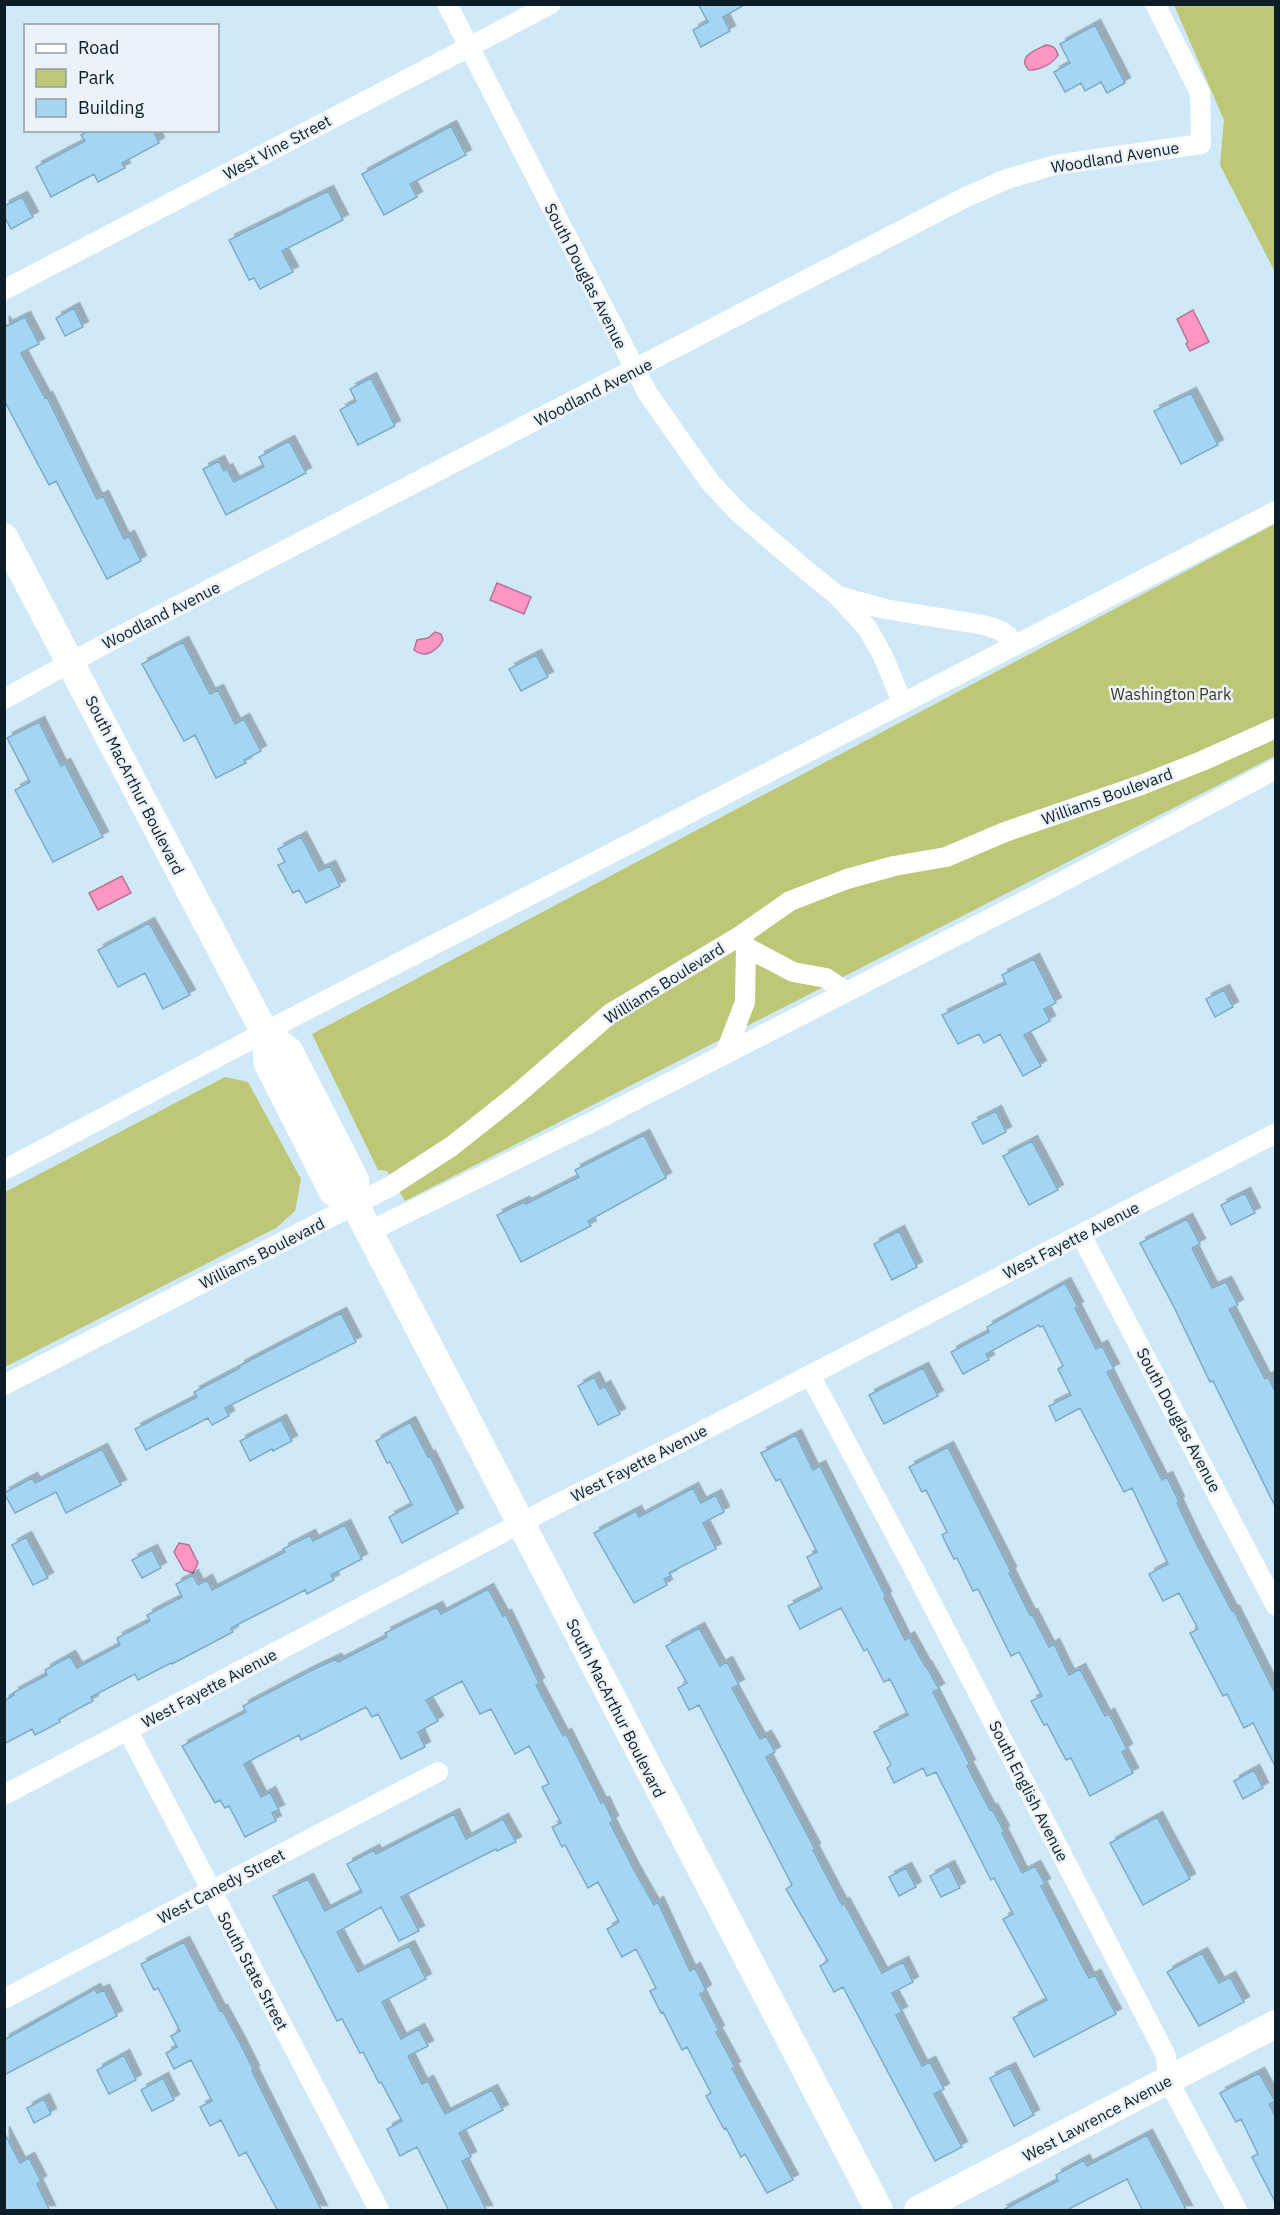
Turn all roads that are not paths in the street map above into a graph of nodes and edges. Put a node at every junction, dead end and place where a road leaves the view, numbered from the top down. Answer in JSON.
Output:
{"nodes":[{"id":1,"x":447,"y":4,"type":"edge"},
{"id":2,"x":551,"y":4,"type":"edge"},
{"id":3,"x":1155,"y":4,"type":"edge"},
{"id":4,"x":469,"y":47,"type":"junction"},
{"id":5,"x":4,"y":290,"type":"edge"},
{"id":6,"x":635,"y":370,"type":"junction"},
{"id":7,"x":1275,"y":511,"type":"edge"},
{"id":8,"x":4,"y":537,"type":"edge"},
{"id":9,"x":838,"y":596,"type":"junction"},
{"id":10,"x":1013,"y":644,"type":"junction"},
{"id":11,"x":72,"y":663,"type":"junction"},
{"id":12,"x":4,"y":699,"type":"edge"},
{"id":13,"x":902,"y":702,"type":"junction"},
{"id":14,"x":1275,"y":728,"type":"edge"},
{"id":15,"x":1275,"y":769,"type":"edge"},
{"id":16,"x":743,"y":941,"type":"junction"},
{"id":17,"x":846,"y":992,"type":"junction"},
{"id":18,"x":265,"y":1033,"type":"junction"},
{"id":19,"x":725,"y":1053,"type":"junction"},
{"id":20,"x":1275,"y":1133,"type":"edge"},
{"id":21,"x":4,"y":1170,"type":"edge"},
{"id":22,"x":355,"y":1205,"type":"junction"},
{"id":23,"x":369,"y":1232,"type":"junction"},
{"id":24,"x":1081,"y":1235,"type":"junction"},
{"id":25,"x":810,"y":1375,"type":"junction"},
{"id":26,"x":4,"y":1386,"type":"edge"},
{"id":27,"x":522,"y":1523,"type":"junction"},
{"id":28,"x":1275,"y":1606,"type":"edge"},
{"id":29,"x":128,"y":1731,"type":"junction"},
{"id":30,"x":438,"y":1772,"type":"dead end"},
{"id":31,"x":4,"y":1795,"type":"edge"},
{"id":32,"x":211,"y":1891,"type":"junction"},
{"id":33,"x":4,"y":1999,"type":"edge"},
{"id":34,"x":1275,"y":2024,"type":"edge"},
{"id":35,"x":1168,"y":2080,"type":"junction"},
{"id":36,"x":379,"y":2211,"type":"edge"},
{"id":37,"x":879,"y":2211,"type":"edge"},
{"id":38,"x":918,"y":2211,"type":"edge"},
{"id":39,"x":1236,"y":2211,"type":"edge"}],
"edges":[{"from":1,"to":4,"type":"street","name":"South Douglas Avenue"},
{"from":2,"to":4,"type":"street","name":"West Vine Street"},
{"from":3,"to":6,"type":"street","name":"Woodland Avenue"},
{"from":4,"to":5,"type":"street","name":"West Vine Street"},
{"from":4,"to":6,"type":"street","name":"South Douglas Avenue"},
{"from":6,"to":9,"type":"street","name":"South Douglas Avenue"},
{"from":6,"to":11,"type":"street","name":"Woodland Avenue"},
{"from":7,"to":10,"type":"street"},
{"from":8,"to":11,"type":"main road","name":"South MacArthur Boulevard"},
{"from":9,"to":10,"type":"street","name":"South Douglas Avenue"},
{"from":9,"to":13,"type":"street","name":"South Douglas Avenue"},
{"from":10,"to":13,"type":"street"},
{"from":11,"to":12,"type":"street","name":"Woodland Avenue"},
{"from":11,"to":18,"type":"main road","name":"South MacArthur Boulevard"},
{"from":13,"to":18,"type":"street"},
{"from":14,"to":16,"type":"street","name":"Williams Boulevard"},
{"from":15,"to":17,"type":"street"},
{"from":16,"to":17,"type":"street"},
{"from":16,"to":19,"type":"street"},
{"from":16,"to":22,"type":"street","name":"Williams Boulevard"},
{"from":17,"to":19,"type":"street"},
{"from":18,"to":21,"type":"street"},
{"from":18,"to":22,"type":"main road","name":"South MacArthur Boulevard"},
{"from":19,"to":23,"type":"street"},
{"from":20,"to":24,"type":"street","name":"West Fayette Avenue"},
{"from":22,"to":23,"type":"main road","name":"South MacArthur Boulevard"},
{"from":22,"to":26,"type":"street","name":"Williams Boulevard"},
{"from":23,"to":27,"type":"main road","name":"South MacArthur Boulevard"},
{"from":24,"to":25,"type":"street","name":"West Fayette Avenue"},
{"from":24,"to":28,"type":"street","name":"South Douglas Avenue"},
{"from":25,"to":27,"type":"street","name":"West Fayette Avenue"},
{"from":25,"to":35,"type":"street","name":"South English Avenue"},
{"from":27,"to":29,"type":"street","name":"West Fayette Avenue"},
{"from":27,"to":37,"type":"main road","name":"South MacArthur Boulevard"},
{"from":29,"to":31,"type":"street","name":"West Fayette Avenue"},
{"from":29,"to":32,"type":"street","name":"South State Street"},
{"from":30,"to":32,"type":"street","name":"West Canedy Street"},
{"from":32,"to":33,"type":"street","name":"West Canedy Street"},
{"from":32,"to":36,"type":"street","name":"South State Street"},
{"from":34,"to":35,"type":"main road","name":"West Lawrence Avenue"},
{"from":35,"to":38,"type":"main road","name":"West Lawrence Avenue"},
{"from":35,"to":39,"type":"street","name":"South English Avenue"}]}
